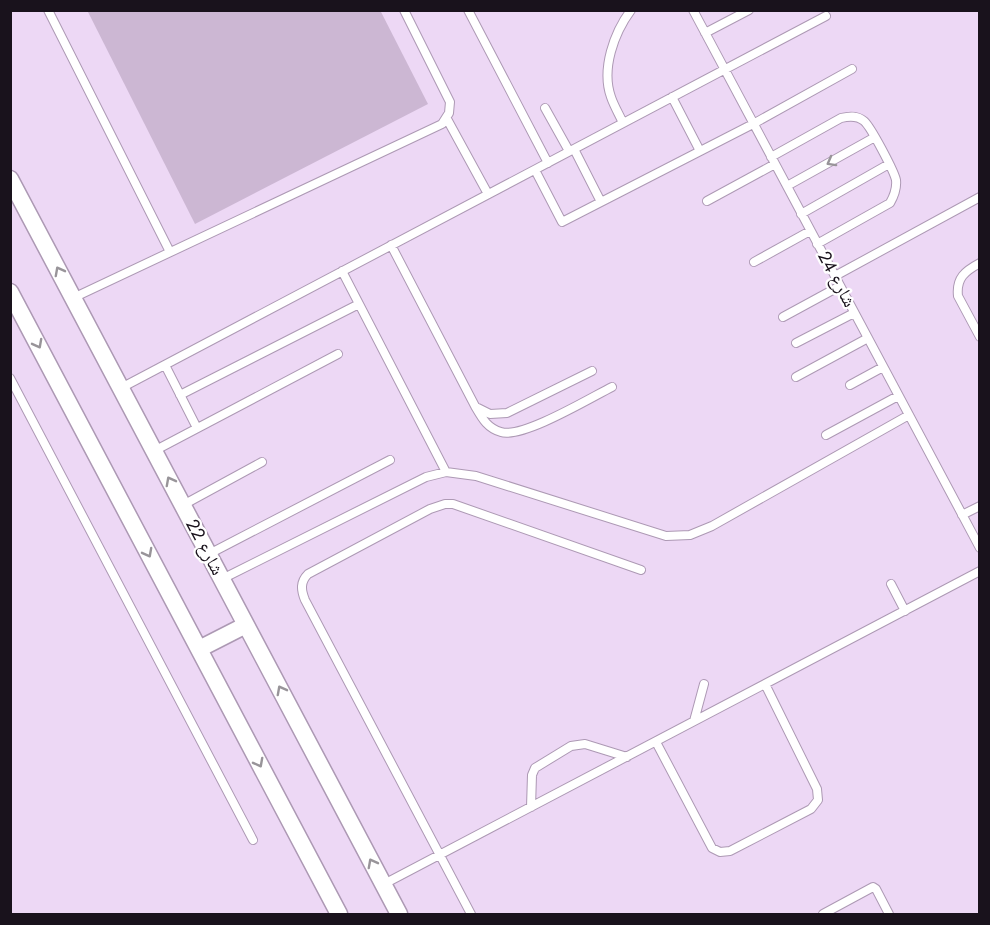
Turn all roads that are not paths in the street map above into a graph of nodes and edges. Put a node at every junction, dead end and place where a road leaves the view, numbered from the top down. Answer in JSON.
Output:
{"nodes":[{"id":1,"x":48,"y":10,"type":"edge"},
{"id":2,"x":404,"y":10,"type":"edge"},
{"id":3,"x":468,"y":10,"type":"edge"},
{"id":4,"x":631,"y":10,"type":"edge"},
{"id":5,"x":693,"y":10,"type":"edge"},
{"id":6,"x":749,"y":10,"type":"edge"},
{"id":7,"x":826,"y":16,"type":"dead end"},
{"id":8,"x":705,"y":33,"type":"junction"},
{"id":9,"x":852,"y":69,"type":"dead end"},
{"id":10,"x":724,"y":70,"type":"junction"},
{"id":11,"x":672,"y":98,"type":"junction"},
{"id":12,"x":545,"y":108,"type":"dead end"},
{"id":13,"x":447,"y":119,"type":"junction"},
{"id":14,"x":623,"y":123,"type":"junction"},
{"id":15,"x":753,"y":124,"type":"junction"},
{"id":16,"x":875,"y":137,"type":"junction"},
{"id":17,"x":572,"y":150,"type":"junction"},
{"id":18,"x":700,"y":151,"type":"junction"},
{"id":19,"x":773,"y":161,"type":"junction"},
{"id":20,"x":548,"y":163,"type":"junction"},
{"id":21,"x":889,"y":164,"type":"junction"},
{"id":22,"x":535,"y":170,"type":"junction"},
{"id":23,"x":10,"y":179,"type":"edge"},
{"id":24,"x":787,"y":186,"type":"junction"},
{"id":25,"x":488,"y":194,"type":"junction"},
{"id":26,"x":980,"y":197,"type":"edge"},
{"id":27,"x":707,"y":201,"type":"dead end"},
{"id":28,"x":601,"y":202,"type":"junction"},
{"id":29,"x":801,"y":214,"type":"junction"},
{"id":30,"x":810,"y":231,"type":"junction"},
{"id":31,"x":818,"y":244,"type":"junction"},
{"id":32,"x":391,"y":245,"type":"junction"},
{"id":33,"x":170,"y":252,"type":"junction"},
{"id":34,"x":754,"y":262,"type":"dead end"},
{"id":35,"x":980,"y":263,"type":"edge"},
{"id":36,"x":342,"y":271,"type":"junction"},
{"id":37,"x":835,"y":276,"type":"junction"},
{"id":38,"x":840,"y":286,"type":"junction"},
{"id":39,"x":10,"y":292,"type":"edge"},
{"id":40,"x":73,"y":298,"type":"junction"},
{"id":41,"x":359,"y":304,"type":"junction"},
{"id":42,"x":854,"y":313,"type":"junction"},
{"id":43,"x":783,"y":317,"type":"dead end"},
{"id":44,"x":980,"y":337,"type":"edge"},
{"id":45,"x":868,"y":338,"type":"junction"},
{"id":46,"x":796,"y":344,"type":"dead end"},
{"id":47,"x":338,"y":354,"type":"dead end"},
{"id":48,"x":165,"y":365,"type":"junction"},
{"id":49,"x":883,"y":367,"type":"junction"},
{"id":50,"x":592,"y":371,"type":"dead end"},
{"id":51,"x":796,"y":377,"type":"dead end"},
{"id":52,"x":10,"y":378,"type":"edge"},
{"id":53,"x":850,"y":385,"type":"dead end"},
{"id":54,"x":612,"y":387,"type":"dead end"},
{"id":55,"x":121,"y":388,"type":"junction"},
{"id":56,"x":180,"y":395,"type":"junction"},
{"id":57,"x":898,"y":396,"type":"junction"},
{"id":58,"x":475,"y":406,"type":"junction"},
{"id":59,"x":909,"y":416,"type":"junction"},
{"id":60,"x":197,"y":428,"type":"junction"},
{"id":61,"x":826,"y":435,"type":"dead end"},
{"id":62,"x":154,"y":451,"type":"junction"},
{"id":63,"x":390,"y":460,"type":"dead end"},
{"id":64,"x":262,"y":462,"type":"dead end"},
{"id":65,"x":446,"y":472,"type":"junction"},
{"id":66,"x":183,"y":505,"type":"junction"},
{"id":67,"x":980,"y":506,"type":"edge"},
{"id":68,"x":962,"y":515,"type":"junction"},
{"id":69,"x":980,"y":548,"type":"edge"},
{"id":70,"x":209,"y":554,"type":"junction"},
{"id":71,"x":641,"y":570,"type":"dead end"},
{"id":72,"x":980,"y":571,"type":"edge"},
{"id":73,"x":222,"y":579,"type":"junction"},
{"id":74,"x":891,"y":584,"type":"dead end"},
{"id":75,"x":904,"y":611,"type":"junction"},
{"id":76,"x":246,"y":624,"type":"junction"},
{"id":77,"x":199,"y":649,"type":"junction"},
{"id":78,"x":704,"y":684,"type":"dead end"},
{"id":79,"x":765,"y":684,"type":"junction"},
{"id":80,"x":694,"y":722,"type":"junction"},
{"id":81,"x":656,"y":742,"type":"junction"},
{"id":82,"x":627,"y":757,"type":"junction"},
{"id":83,"x":531,"y":807,"type":"junction"},
{"id":84,"x":253,"y":840,"type":"dead end"},
{"id":85,"x":440,"y":855,"type":"junction"},
{"id":86,"x":384,"y":884,"type":"junction"},
{"id":87,"x":339,"y":915,"type":"edge"},
{"id":88,"x":399,"y":915,"type":"edge"},
{"id":89,"x":471,"y":915,"type":"edge"},
{"id":90,"x":823,"y":915,"type":"edge"},
{"id":91,"x":889,"y":915,"type":"edge"}],
"edges":[{"from":1,"to":33,"type":"lane"},
{"from":2,"to":13,"type":"lane"},
{"from":3,"to":20,"type":"lane"},
{"from":4,"to":14,"type":"lane"},
{"from":5,"to":8,"type":"lane","name":"شارع 24"},
{"from":6,"to":8,"type":"lane"},
{"from":7,"to":10,"type":"lane"},
{"from":8,"to":10,"type":"lane","name":"شارع 24"},
{"from":9,"to":15,"type":"lane"},
{"from":10,"to":11,"type":"lane"},
{"from":10,"to":15,"type":"lane","name":"شارع 24"},
{"from":11,"to":14,"type":"lane"},
{"from":11,"to":18,"type":"lane"},
{"from":12,"to":17,"type":"lane"},
{"from":13,"to":25,"type":"lane"},
{"from":13,"to":33,"type":"lane"},
{"from":14,"to":17,"type":"lane"},
{"from":15,"to":18,"type":"lane"},
{"from":15,"to":19,"type":"lane","name":"شارع 24"},
{"from":16,"to":19,"type":"lane"},
{"from":16,"to":21,"type":"lane"},
{"from":16,"to":24,"type":"lane","one_way":true},
{"from":17,"to":20,"type":"lane"},
{"from":17,"to":28,"type":"lane"},
{"from":18,"to":28,"type":"lane"},
{"from":19,"to":24,"type":"lane","name":"شارع 24"},
{"from":19,"to":27,"type":"lane"},
{"from":20,"to":22,"type":"lane"},
{"from":21,"to":29,"type":"lane"},
{"from":21,"to":31,"type":"lane"},
{"from":22,"to":25,"type":"lane"},
{"from":22,"to":28,"type":"lane"},
{"from":40,"to":23,"type":"street","name":"شارع 22","one_way":true},
{"from":24,"to":29,"type":"lane","name":"شارع 24"},
{"from":25,"to":32,"type":"lane"},
{"from":26,"to":37,"type":"lane"},
{"from":29,"to":30,"type":"lane","name":"شارع 24"},
{"from":30,"to":31,"type":"lane","name":"شارع 24"},
{"from":30,"to":34,"type":"lane"},
{"from":31,"to":37,"type":"lane","name":"شارع 24"},
{"from":32,"to":36,"type":"lane"},
{"from":32,"to":58,"type":"lane"},
{"from":33,"to":40,"type":"lane"},
{"from":35,"to":44,"type":"lane"},
{"from":36,"to":41,"type":"lane"},
{"from":36,"to":48,"type":"lane"},
{"from":37,"to":38,"type":"lane","name":"شارع 24"},
{"from":38,"to":42,"type":"lane","name":"شارع 24"},
{"from":38,"to":43,"type":"lane"},
{"from":39,"to":77,"type":"street","one_way":true},
{"from":40,"to":55,"type":"street","name":"شارع 22"},
{"from":41,"to":56,"type":"lane"},
{"from":41,"to":65,"type":"lane"},
{"from":42,"to":45,"type":"lane","name":"شارع 24"},
{"from":42,"to":46,"type":"lane"},
{"from":45,"to":49,"type":"lane","name":"شارع 24"},
{"from":45,"to":51,"type":"lane"},
{"from":47,"to":60,"type":"lane"},
{"from":48,"to":55,"type":"lane"},
{"from":48,"to":56,"type":"lane"},
{"from":49,"to":53,"type":"lane"},
{"from":49,"to":57,"type":"lane","name":"شارع 24"},
{"from":50,"to":58,"type":"lane"},
{"from":52,"to":84,"type":"lane"},
{"from":54,"to":58,"type":"lane"},
{"from":55,"to":62,"type":"street","name":"شارع 22"},
{"from":56,"to":60,"type":"lane"},
{"from":57,"to":59,"type":"lane","name":"شارع 24"},
{"from":57,"to":61,"type":"lane"},
{"from":59,"to":65,"type":"lane"},
{"from":59,"to":68,"type":"lane","name":"شارع 24"},
{"from":60,"to":62,"type":"lane"},
{"from":66,"to":62,"type":"street","name":"شارع 22","one_way":true},
{"from":63,"to":70,"type":"lane"},
{"from":64,"to":66,"type":"lane"},
{"from":65,"to":73,"type":"lane"},
{"from":66,"to":70,"type":"street","name":"شارع 22"},
{"from":67,"to":68,"type":"lane"},
{"from":68,"to":69,"type":"lane","name":"شارع 24"},
{"from":70,"to":73,"type":"street","name":"شارع 22"},
{"from":71,"to":85,"type":"lane"},
{"from":72,"to":75,"type":"lane"},
{"from":73,"to":76,"type":"street","name":"شارع 22"},
{"from":74,"to":75,"type":"lane"},
{"from":75,"to":79,"type":"lane"},
{"from":76,"to":77,"type":"street"},
{"from":86,"to":76,"type":"street","name":"شارع 22","one_way":true},
{"from":77,"to":87,"type":"street","one_way":true},
{"from":78,"to":80,"type":"lane"},
{"from":79,"to":80,"type":"lane"},
{"from":79,"to":81,"type":"lane"},
{"from":80,"to":81,"type":"lane"},
{"from":81,"to":82,"type":"lane"},
{"from":82,"to":83,"type":"lane"},
{"from":82,"to":83,"type":"lane"},
{"from":83,"to":85,"type":"lane"},
{"from":85,"to":86,"type":"lane"},
{"from":85,"to":89,"type":"lane"},
{"from":86,"to":88,"type":"street","name":"شارع 22"},
{"from":90,"to":91,"type":"lane"}]}
